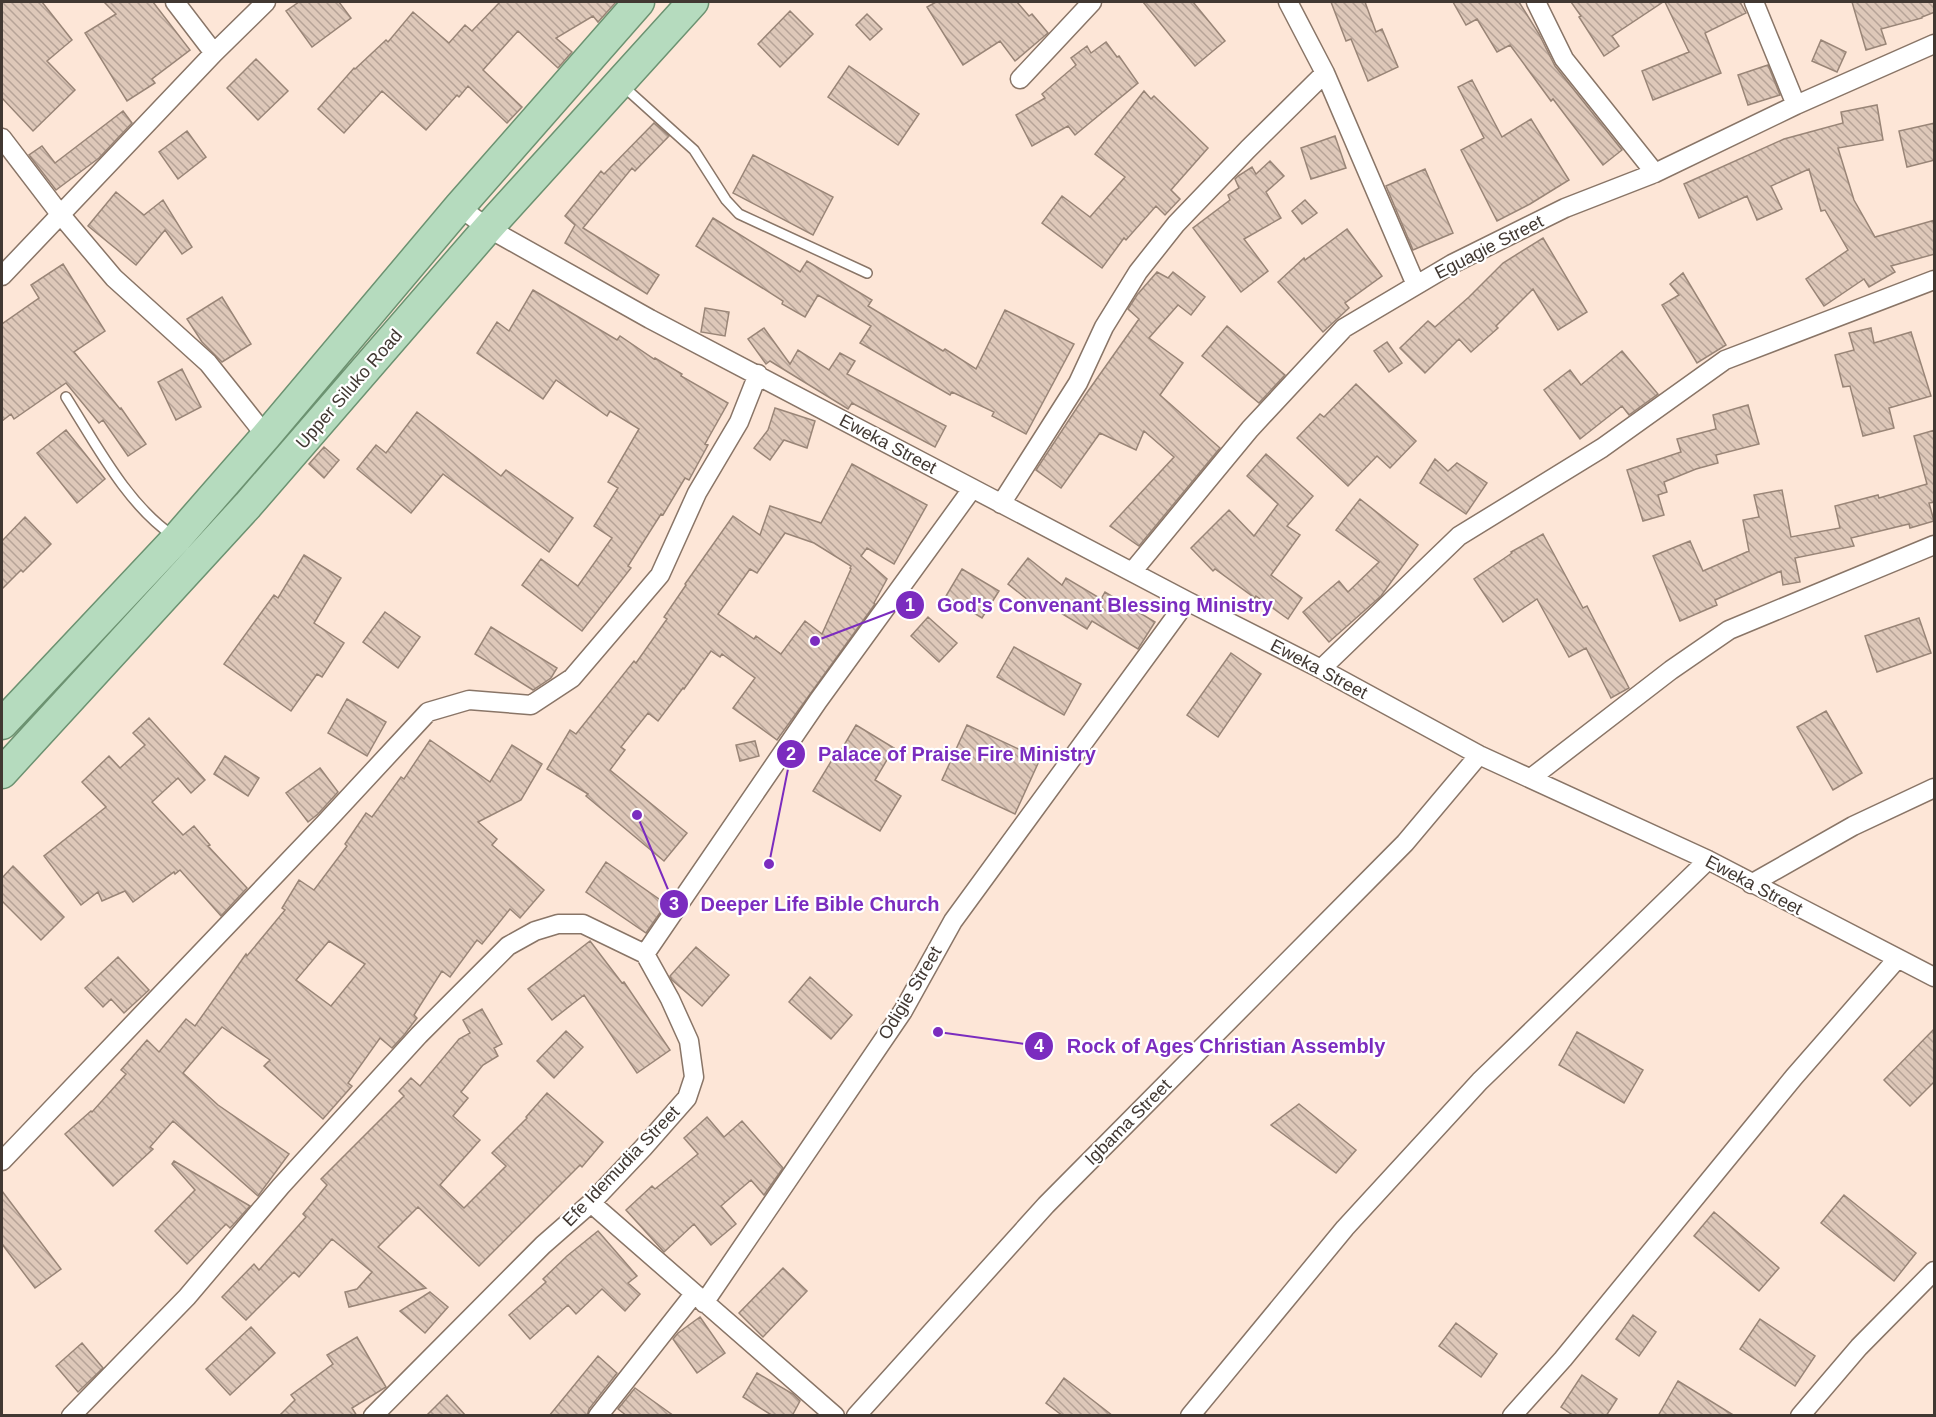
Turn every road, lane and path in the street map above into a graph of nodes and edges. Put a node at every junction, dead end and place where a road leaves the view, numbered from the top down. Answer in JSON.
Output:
{"nodes":[{"id":1,"x":175,"y":2,"type":"edge"},
{"id":2,"x":266,"y":2,"type":"edge"},
{"id":3,"x":639,"y":2,"type":"edge"},
{"id":4,"x":693,"y":2,"type":"edge"},
{"id":5,"x":1092,"y":2,"type":"edge"},
{"id":6,"x":1288,"y":2,"type":"edge"},
{"id":7,"x":1536,"y":2,"type":"edge"},
{"id":8,"x":1754,"y":2,"type":"edge"},
{"id":9,"x":1935,"y":44,"type":"edge"},
{"id":10,"x":214,"y":53,"type":"junction"},
{"id":11,"x":1325,"y":73,"type":"junction"},
{"id":12,"x":1020,"y":80,"type":"dead end"},
{"id":13,"x":619,"y":82,"type":"junction"},
{"id":14,"x":1796,"y":105,"type":"junction"},
{"id":15,"x":2,"y":138,"type":"edge"},
{"id":16,"x":1655,"y":173,"type":"junction"},
{"id":17,"x":459,"y":207,"type":"junction"},
{"id":18,"x":60,"y":214,"type":"junction"},
{"id":19,"x":488,"y":228,"type":"junction"},
{"id":20,"x":867,"y":273,"type":"dead end"},
{"id":21,"x":2,"y":276,"type":"edge"},
{"id":22,"x":1935,"y":280,"type":"edge"},
{"id":23,"x":1416,"y":285,"type":"junction"},
{"id":24,"x":758,"y":374,"type":"junction"},
{"id":25,"x":66,"y":397,"type":"dead end"},
{"id":26,"x":266,"y":436,"type":"junction"},
{"id":27,"x":972,"y":489,"type":"junction"},
{"id":28,"x":1001,"y":504,"type":"junction"},
{"id":29,"x":177,"y":538,"type":"junction"},
{"id":30,"x":1935,"y":545,"type":"edge"},
{"id":31,"x":1132,"y":572,"type":"junction"},
{"id":32,"x":1186,"y":601,"type":"junction"},
{"id":33,"x":1321,"y":669,"type":"junction"},
{"id":34,"x":2,"y":724,"type":"edge"},
{"id":35,"x":1479,"y":755,"type":"junction"},
{"id":36,"x":2,"y":772,"type":"edge"},
{"id":37,"x":1531,"y":778,"type":"junction"},
{"id":38,"x":1935,"y":788,"type":"edge"},
{"id":39,"x":1708,"y":860,"type":"junction"},
{"id":40,"x":1751,"y":884,"type":"junction"},
{"id":41,"x":645,"y":954,"type":"junction"},
{"id":42,"x":1897,"y":959,"type":"junction"},
{"id":43,"x":1935,"y":977,"type":"edge"},
{"id":44,"x":2,"y":1161,"type":"edge"},
{"id":45,"x":591,"y":1203,"type":"junction"},
{"id":46,"x":1935,"y":1271,"type":"edge"},
{"id":47,"x":699,"y":1299,"type":"junction"},
{"id":48,"x":71,"y":1416,"type":"edge"},
{"id":49,"x":373,"y":1416,"type":"edge"},
{"id":50,"x":598,"y":1416,"type":"edge"},
{"id":51,"x":835,"y":1416,"type":"edge"},
{"id":52,"x":856,"y":1416,"type":"edge"},
{"id":53,"x":1190,"y":1416,"type":"edge"},
{"id":54,"x":1512,"y":1416,"type":"edge"},
{"id":55,"x":1800,"y":1416,"type":"edge"}],
"edges":[{"from":1,"to":10,"type":"street"},
{"from":2,"to":10,"type":"street"},
{"from":3,"to":17,"type":"main road","name":"Upper Siluko Road"},
{"from":4,"to":13,"type":"main road","name":"Upper Siluko Road"},
{"from":5,"to":12,"type":"street"},
{"from":6,"to":11,"type":"street"},
{"from":7,"to":16,"type":"street"},
{"from":8,"to":14,"type":"street"},
{"from":9,"to":14,"type":"street","name":"Eguagie Street"},
{"from":10,"to":18,"type":"street"},
{"from":11,"to":23,"type":"street"},
{"from":11,"to":28,"type":"street"},
{"from":13,"to":19,"type":"main road","name":"Upper Siluko Road"},
{"from":13,"to":20,"type":"lane"},
{"from":14,"to":16,"type":"street","name":"Eguagie Street"},
{"from":15,"to":18,"type":"street"},
{"from":16,"to":23,"type":"street","name":"Eguagie Street"},
{"from":17,"to":19,"type":"street"},
{"from":17,"to":26,"type":"main road","name":"Upper Siluko Road"},
{"from":18,"to":21,"type":"street"},
{"from":18,"to":26,"type":"street"},
{"from":19,"to":24,"type":"street","name":"Eweka Street"},
{"from":19,"to":36,"type":"main road","name":"Upper Siluko Road"},
{"from":22,"to":33,"type":"street"},
{"from":23,"to":31,"type":"street","name":"Eguagie Street"},
{"from":24,"to":27,"type":"street","name":"Eweka Street"},
{"from":24,"to":44,"type":"street"},
{"from":25,"to":29,"type":"lane"},
{"from":26,"to":29,"type":"main road","name":"Upper Siluko Road"},
{"from":27,"to":28,"type":"street","name":"Eweka Street"},
{"from":27,"to":41,"type":"street"},
{"from":28,"to":31,"type":"street","name":"Eweka Street"},
{"from":29,"to":34,"type":"main road","name":"Upper Siluko Road"},
{"from":30,"to":37,"type":"street"},
{"from":31,"to":32,"type":"street","name":"Eweka Street"},
{"from":32,"to":33,"type":"street","name":"Eweka Street"},
{"from":32,"to":47,"type":"street","name":"Odigie Street"},
{"from":33,"to":35,"type":"street","name":"Eweka Street"},
{"from":35,"to":37,"type":"street","name":"Eweka Street"},
{"from":35,"to":52,"type":"street","name":"Igbama Street"},
{"from":37,"to":39,"type":"street","name":"Eweka Street"},
{"from":38,"to":40,"type":"street"},
{"from":39,"to":40,"type":"street","name":"Eweka Street"},
{"from":39,"to":53,"type":"street"},
{"from":40,"to":42,"type":"street","name":"Eweka Street"},
{"from":41,"to":45,"type":"street","name":"Efe Idemudia Street"},
{"from":41,"to":48,"type":"street"},
{"from":42,"to":43,"type":"street","name":"Eweka Street"},
{"from":42,"to":54,"type":"street"},
{"from":45,"to":47,"type":"street"},
{"from":45,"to":49,"type":"street","name":"Efe Idemudia Street"},
{"from":46,"to":55,"type":"street"},
{"from":47,"to":50,"type":"street","name":"Odigie Street"},
{"from":47,"to":51,"type":"street"}]}
